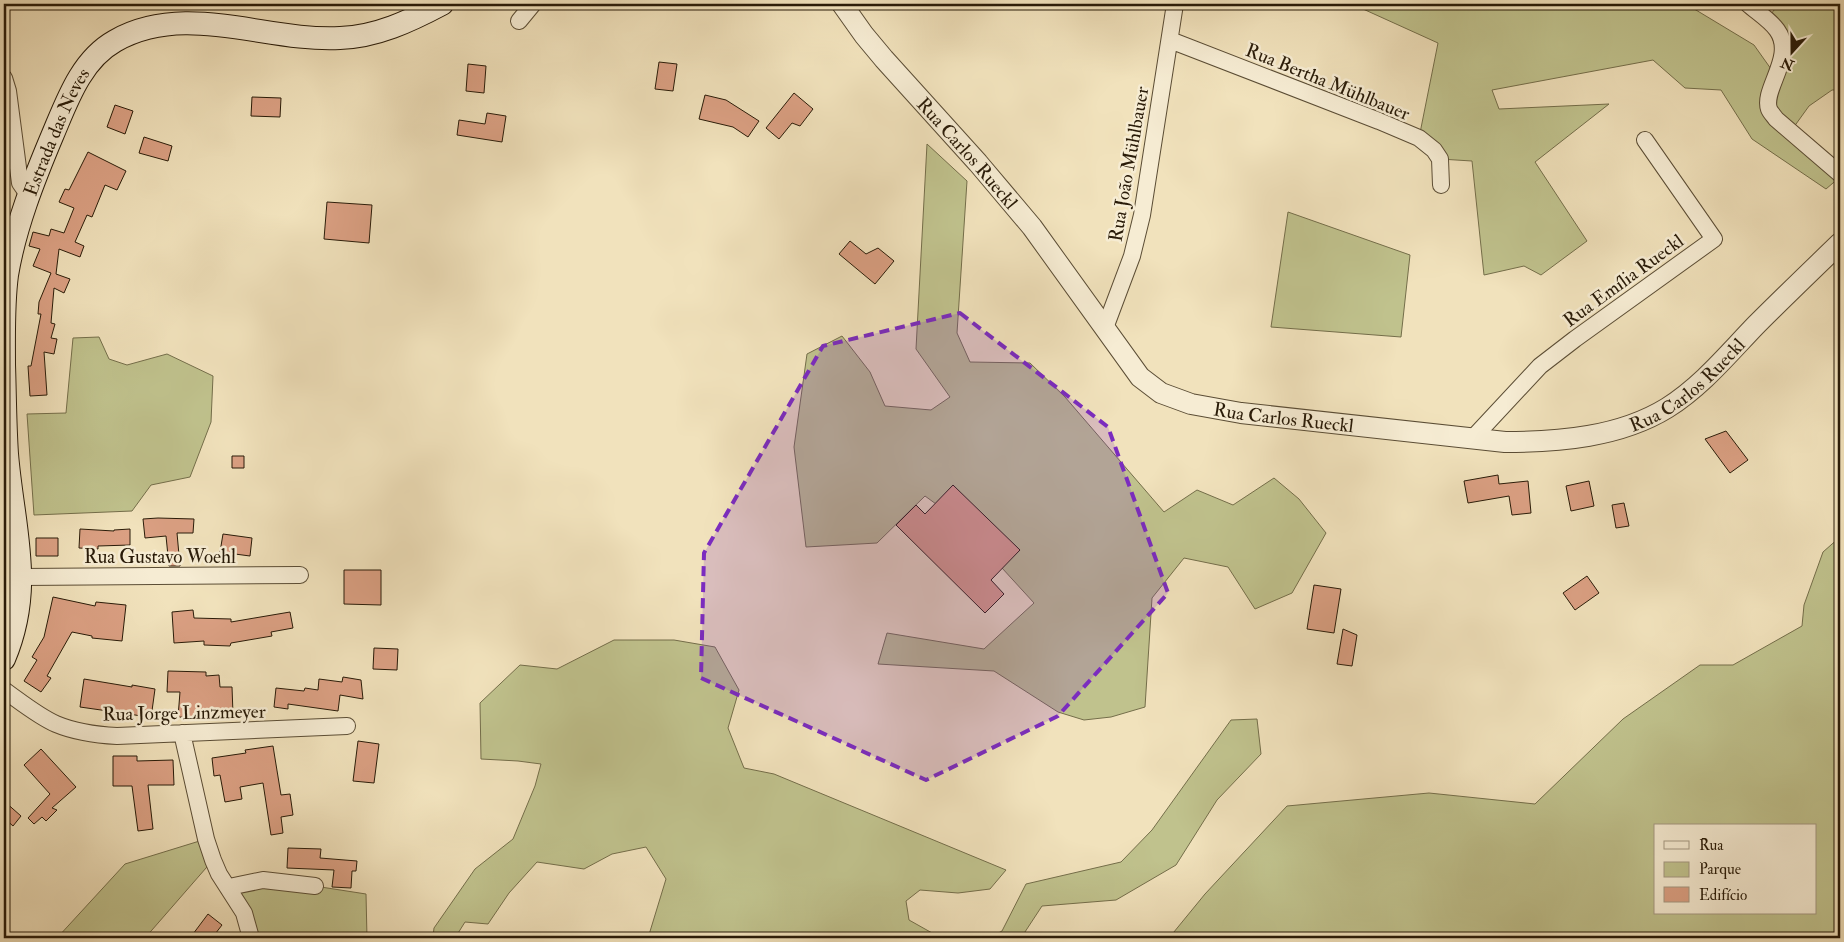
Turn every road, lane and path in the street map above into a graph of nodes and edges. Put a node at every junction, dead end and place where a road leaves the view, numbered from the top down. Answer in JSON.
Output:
{"nodes":[{"id":1,"x":442,"y":4,"type":"edge"},
{"id":2,"x":532,"y":4,"type":"edge"},
{"id":3,"x":842,"y":4,"type":"edge"},
{"id":4,"x":1175,"y":4,"type":"edge"},
{"id":5,"x":1748,"y":4,"type":"edge"},
{"id":6,"x":519,"y":22,"type":"dead end"},
{"id":7,"x":1170,"y":40,"type":"junction"},
{"id":8,"x":4,"y":78,"type":"edge"},
{"id":9,"x":1645,"y":140,"type":"dead end"},
{"id":10,"x":1840,"y":174,"type":"edge"},
{"id":11,"x":1441,"y":185,"type":"dead end"},
{"id":12,"x":29,"y":196,"type":"junction"},
{"id":13,"x":1840,"y":243,"type":"edge"},
{"id":14,"x":1105,"y":328,"type":"junction"},
{"id":15,"x":1472,"y":439,"type":"junction"},
{"id":16,"x":300,"y":575,"type":"dead end"},
{"id":17,"x":21,"y":576,"type":"junction"},
{"id":18,"x":4,"y":659,"type":"edge"},
{"id":19,"x":4,"y":690,"type":"edge"},
{"id":20,"x":346,"y":726,"type":"dead end"},
{"id":21,"x":182,"y":733,"type":"junction"},
{"id":22,"x":315,"y":886,"type":"dead end"},
{"id":23,"x":229,"y":887,"type":"junction"},
{"id":24,"x":251,"y":938,"type":"edge"}],
"edges":[{"from":1,"to":12,"type":"main road","name":"Estrada das Neves"},
{"from":2,"to":6,"type":"street"},
{"from":3,"to":14,"type":"street","name":"Rua Carlos Rueckl"},
{"from":4,"to":7,"type":"street","name":"Rua João Mühlbauer"},
{"from":5,"to":10,"type":"street"},
{"from":7,"to":11,"type":"street","name":"Rua Bertha Mühlbauer"},
{"from":7,"to":14,"type":"street","name":"Rua João Mühlbauer"},
{"from":8,"to":12,"type":"street"},
{"from":9,"to":15,"type":"street","name":"Rua Emília Rueckl"},
{"from":12,"to":17,"type":"main road","name":"Estrada das Neves"},
{"from":13,"to":15,"type":"street","name":"Rua Carlos Rueckl"},
{"from":14,"to":15,"type":"street","name":"Rua Carlos Rueckl"},
{"from":16,"to":17,"type":"street","name":"Rua Gustavo Woehl"},
{"from":17,"to":18,"type":"main road","name":"Estrada das Neves"},
{"from":19,"to":21,"type":"street","name":"Rua Jorge Linzmeyer"},
{"from":20,"to":21,"type":"street","name":"Rua Jorge Linzmeyer"},
{"from":21,"to":23,"type":"street"},
{"from":22,"to":23,"type":"street"},
{"from":23,"to":24,"type":"street"}]}
